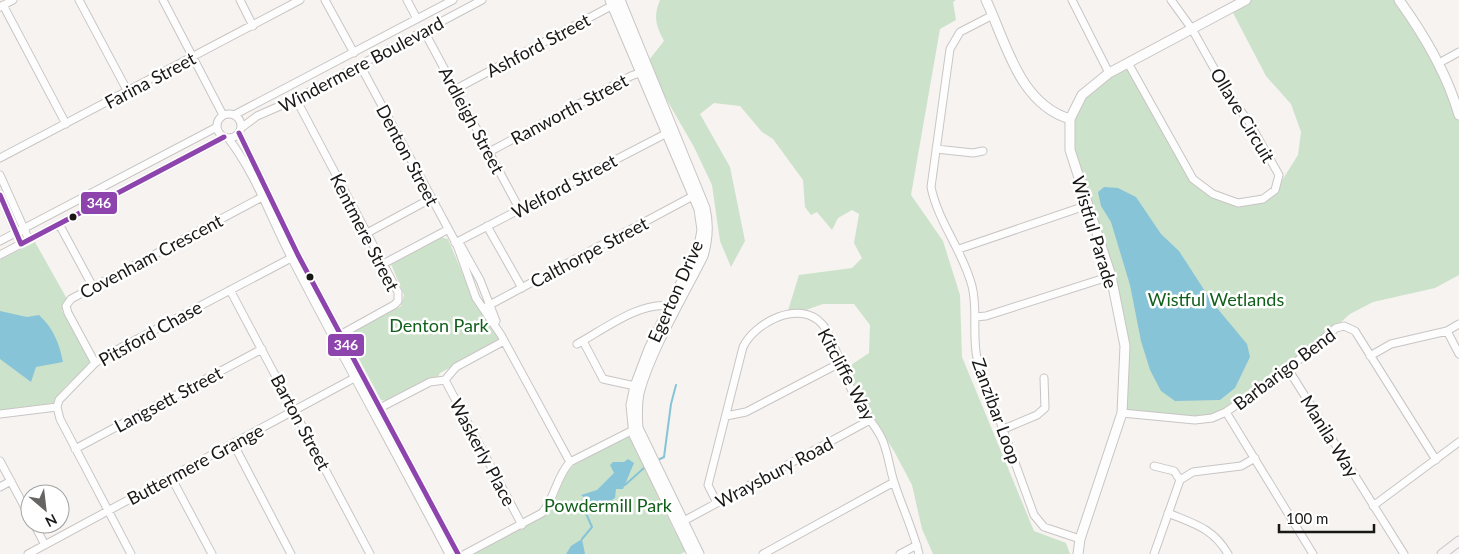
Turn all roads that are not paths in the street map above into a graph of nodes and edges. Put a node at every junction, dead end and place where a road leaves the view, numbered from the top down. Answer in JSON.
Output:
{"nodes":[{"id":1,"x":13,"y":0,"type":"edge"},
{"id":2,"x":79,"y":0,"type":"edge"},
{"id":3,"x":163,"y":0,"type":"edge"},
{"id":4,"x":240,"y":0,"type":"edge"},
{"id":5,"x":300,"y":0,"type":"edge"},
{"id":6,"x":325,"y":0,"type":"edge"},
{"id":7,"x":407,"y":0,"type":"edge"},
{"id":8,"x":453,"y":0,"type":"edge"},
{"id":9,"x":482,"y":0,"type":"edge"},
{"id":10,"x":986,"y":0,"type":"edge"},
{"id":11,"x":1072,"y":0,"type":"edge"},
{"id":12,"x":1172,"y":0,"type":"edge"},
{"id":13,"x":1246,"y":0,"type":"edge"},
{"id":14,"x":1399,"y":0,"type":"edge"},
{"id":15,"x":616,"y":2,"type":"edge"},
{"id":16,"x":1,"y":6,"type":"edge"},
{"id":17,"x":994,"y":15,"type":"junction"},
{"id":18,"x":417,"y":19,"type":"junction"},
{"id":19,"x":253,"y":26,"type":"junction"},
{"id":20,"x":1192,"y":29,"type":"junction"},
{"id":21,"x":424,"y":30,"type":"junction"},
{"id":22,"x":1459,"y":52,"type":"edge"},
{"id":23,"x":354,"y":53,"type":"junction"},
{"id":24,"x":192,"y":57,"type":"junction"},
{"id":25,"x":1128,"y":63,"type":"junction"},
{"id":26,"x":1439,"y":63,"type":"junction"},
{"id":27,"x":360,"y":65,"type":"junction"},
{"id":28,"x":645,"y":71,"type":"junction"},
{"id":29,"x":1109,"y":73,"type":"junction"},
{"id":30,"x":456,"y":89,"type":"junction"},
{"id":31,"x":128,"y":92,"type":"junction"},
{"id":32,"x":296,"y":99,"type":"junction"},
{"id":33,"x":223,"y":115,"type":"junction"},
{"id":34,"x":234,"y":115,"type":"junction"},
{"id":35,"x":1459,"y":115,"type":"edge"},
{"id":36,"x":1070,"y":118,"type":"junction"},
{"id":37,"x":66,"y":124,"type":"junction"},
{"id":38,"x":217,"y":127,"type":"junction"},
{"id":39,"x":240,"y":130,"type":"junction"},
{"id":40,"x":670,"y":131,"type":"junction"},
{"id":41,"x":226,"y":138,"type":"junction"},
{"id":42,"x":936,"y":148,"type":"junction"},
{"id":43,"x":983,"y":151,"type":"dead end"},
{"id":44,"x":489,"y":152,"type":"junction"},
{"id":45,"x":0,"y":158,"type":"edge"},
{"id":46,"x":0,"y":175,"type":"edge"},
{"id":47,"x":0,"y":194,"type":"edge"},
{"id":48,"x":266,"y":195,"type":"junction"},
{"id":49,"x":693,"y":196,"type":"junction"},
{"id":50,"x":432,"y":198,"type":"junction"},
{"id":51,"x":1088,"y":205,"type":"junction"},
{"id":52,"x":520,"y":210,"type":"junction"},
{"id":53,"x":59,"y":224,"type":"junction"},
{"id":54,"x":487,"y":226,"type":"junction"},
{"id":55,"x":23,"y":229,"type":"junction"},
{"id":56,"x":447,"y":230,"type":"junction"},
{"id":57,"x":16,"y":233,"type":"junction"},
{"id":58,"x":367,"y":233,"type":"junction"},
{"id":59,"x":29,"y":240,"type":"junction"},
{"id":60,"x":0,"y":241,"type":"edge"},
{"id":61,"x":21,"y":244,"type":"junction"},
{"id":62,"x":456,"y":244,"type":"junction"},
{"id":63,"x":959,"y":249,"type":"junction"},
{"id":64,"x":0,"y":255,"type":"edge"},
{"id":65,"x":294,"y":256,"type":"junction"},
{"id":66,"x":383,"y":264,"type":"junction"},
{"id":67,"x":1111,"y":276,"type":"junction"},
{"id":68,"x":93,"y":287,"type":"junction"},
{"id":69,"x":522,"y":288,"type":"junction"},
{"id":70,"x":230,"y":290,"type":"junction"},
{"id":71,"x":487,"y":306,"type":"junction"},
{"id":72,"x":670,"y":306,"type":"junction"},
{"id":73,"x":975,"y":317,"type":"junction"},
{"id":74,"x":1459,"y":324,"type":"edge"},
{"id":75,"x":1446,"y":331,"type":"junction"},
{"id":76,"x":338,"y":336,"type":"junction"},
{"id":77,"x":503,"y":338,"type":"junction"},
{"id":78,"x":262,"y":349,"type":"junction"},
{"id":79,"x":1459,"y":354,"type":"edge"},
{"id":80,"x":1370,"y":356,"type":"junction"},
{"id":81,"x":95,"y":363,"type":"junction"},
{"id":82,"x":840,"y":363,"type":"junction"},
{"id":83,"x":1288,"y":369,"type":"junction"},
{"id":84,"x":359,"y":376,"type":"junction"},
{"id":85,"x":1044,"y":378,"type":"dead end"},
{"id":86,"x":445,"y":380,"type":"junction"},
{"id":87,"x":634,"y":386,"type":"junction"},
{"id":88,"x":57,"y":407,"type":"junction"},
{"id":89,"x":377,"y":409,"type":"junction"},
{"id":90,"x":295,"y":410,"type":"junction"},
{"id":91,"x":1226,"y":412,"type":"junction"},
{"id":92,"x":1122,"y":413,"type":"junction"},
{"id":93,"x":0,"y":414,"type":"edge"},
{"id":94,"x":726,"y":416,"type":"junction"},
{"id":95,"x":870,"y":420,"type":"junction"},
{"id":96,"x":635,"y":428,"type":"junction"},
{"id":97,"x":1004,"y":429,"type":"junction"},
{"id":98,"x":1459,"y":442,"type":"edge"},
{"id":99,"x":233,"y":444,"type":"junction"},
{"id":100,"x":75,"y":449,"type":"junction"},
{"id":101,"x":1254,"y":458,"type":"junction"},
{"id":102,"x":1436,"y":460,"type":"junction"},
{"id":103,"x":0,"y":461,"type":"edge"},
{"id":104,"x":570,"y":462,"type":"junction"},
{"id":105,"x":1154,"y":466,"type":"dead end"},
{"id":106,"x":171,"y":477,"type":"junction"},
{"id":107,"x":1180,"y":480,"type":"junction"},
{"id":108,"x":11,"y":481,"type":"junction"},
{"id":109,"x":894,"y":482,"type":"junction"},
{"id":110,"x":0,"y":487,"type":"edge"},
{"id":111,"x":20,"y":498,"type":"edge"},
{"id":112,"x":717,"y":503,"type":"junction"},
{"id":113,"x":1373,"y":506,"type":"junction"},
{"id":114,"x":108,"y":511,"type":"junction"},
{"id":115,"x":1168,"y":513,"type":"junction"},
{"id":116,"x":680,"y":523,"type":"junction"},
{"id":117,"x":522,"y":525,"type":"junction"},
{"id":118,"x":39,"y":534,"type":"edge"},
{"id":119,"x":1080,"y":538,"type":"junction"},
{"id":120,"x":1459,"y":541,"type":"edge"},
{"id":121,"x":45,"y":545,"type":"junction"},
{"id":122,"x":917,"y":545,"type":"junction"},
{"id":123,"x":693,"y":553,"type":"edge"},
{"id":124,"x":28,"y":554,"type":"edge"},
{"id":125,"x":131,"y":554,"type":"edge"},
{"id":126,"x":212,"y":554,"type":"edge"},
{"id":127,"x":291,"y":554,"type":"edge"},
{"id":128,"x":370,"y":554,"type":"edge"},
{"id":129,"x":449,"y":554,"type":"edge"},
{"id":130,"x":458,"y":554,"type":"edge"},
{"id":131,"x":465,"y":554,"type":"edge"},
{"id":132,"x":763,"y":554,"type":"edge"},
{"id":133,"x":900,"y":554,"type":"edge"},
{"id":134,"x":919,"y":554,"type":"edge"},
{"id":135,"x":1078,"y":554,"type":"edge"},
{"id":136,"x":1154,"y":554,"type":"edge"},
{"id":137,"x":1228,"y":554,"type":"edge"},
{"id":138,"x":1313,"y":554,"type":"edge"},
{"id":139,"x":1404,"y":554,"type":"edge"},
{"id":140,"x":1442,"y":554,"type":"edge"}],
"edges":[{"from":1,"to":16,"type":"street"},
{"from":2,"to":31,"type":"street"},
{"from":3,"to":24,"type":"street"},
{"from":4,"to":19,"type":"street"},
{"from":5,"to":19,"type":"street","name":"Farina Street"},
{"from":6,"to":23,"type":"street"},
{"from":7,"to":18,"type":"street"},
{"from":8,"to":18,"type":"street","name":"Windermere Boulevard"},
{"from":9,"to":21,"type":"street","name":"Windermere Boulevard"},
{"from":10,"to":17,"type":"street"},
{"from":11,"to":29,"type":"street"},
{"from":12,"to":20,"type":"street","name":"Ollave Circuit"},
{"from":13,"to":20,"type":"street","name":"Wistful Parade"},
{"from":14,"to":26,"type":"street"},
{"from":15,"to":28,"type":"street","name":"Egerton Drive"},
{"from":15,"to":30,"type":"street","name":"Ashford Street"},
{"from":16,"to":37,"type":"street"},
{"from":17,"to":36,"type":"street"},
{"from":17,"to":42,"type":"street","name":"Zanzibar Loop"},
{"from":18,"to":23,"type":"street","name":"Windermere Boulevard"},
{"from":19,"to":24,"type":"street","name":"Farina Street"},
{"from":20,"to":25,"type":"street","name":"Wistful Parade"},
{"from":20,"to":25,"type":"street","name":"Ollave Circuit"},
{"from":21,"to":27,"type":"street","name":"Windermere Boulevard"},
{"from":21,"to":30,"type":"street","name":"Ardleigh Street"},
{"from":22,"to":26,"type":"street"},
{"from":23,"to":34,"type":"street","name":"Windermere Boulevard"},
{"from":24,"to":31,"type":"street","name":"Farina Street"},
{"from":24,"to":33,"type":"street"},
{"from":25,"to":29,"type":"street","name":"Wistful Parade"},
{"from":26,"to":35,"type":"street"},
{"from":27,"to":32,"type":"street","name":"Windermere Boulevard"},
{"from":27,"to":50,"type":"street","name":"Denton Street"},
{"from":28,"to":40,"type":"street","name":"Egerton Drive"},
{"from":28,"to":44,"type":"street","name":"Ranworth Street"},
{"from":29,"to":36,"type":"street","name":"Wistful Parade"},
{"from":30,"to":44,"type":"street","name":"Ardleigh Street"},
{"from":31,"to":37,"type":"street","name":"Farina Street"},
{"from":32,"to":39,"type":"street","name":"Windermere Boulevard"},
{"from":32,"to":58,"type":"street","name":"Kentmere Street"},
{"from":33,"to":34,"type":"street"},
{"from":33,"to":38,"type":"street"},
{"from":34,"to":39,"type":"street"},
{"from":36,"to":51,"type":"street","name":"Wistful Parade"},
{"from":37,"to":45,"type":"street","name":"Farina Street"},
{"from":38,"to":41,"type":"street"},
{"from":38,"to":55,"type":"street"},
{"from":39,"to":41,"type":"street"},
{"from":39,"to":48,"type":"street"},
{"from":40,"to":49,"type":"street","name":"Egerton Drive"},
{"from":40,"to":52,"type":"street","name":"Welford Street"},
{"from":40,"to":96,"type":"street","name":"Egerton Drive"},
{"from":41,"to":48,"type":"street"},
{"from":41,"to":53,"type":"street"},
{"from":42,"to":43,"type":"street"},
{"from":42,"to":63,"type":"street","name":"Zanzibar Loop"},
{"from":44,"to":52,"type":"street","name":"Ardleigh Street"},
{"from":46,"to":55,"type":"street"},
{"from":47,"to":57,"type":"street"},
{"from":48,"to":65,"type":"street"},
{"from":48,"to":68,"type":"street","name":"Covenham Crescent"},
{"from":49,"to":69,"type":"street","name":"Calthorpe Street"},
{"from":49,"to":72,"type":"street","name":"Egerton Drive"},
{"from":50,"to":56,"type":"street","name":"Denton Street"},
{"from":50,"to":58,"type":"street"},
{"from":51,"to":63,"type":"street"},
{"from":51,"to":67,"type":"street","name":"Wistful Parade"},
{"from":52,"to":54,"type":"street","name":"Welford Street"},
{"from":53,"to":59,"type":"street"},
{"from":53,"to":68,"type":"street"},
{"from":54,"to":62,"type":"street","name":"Welford Street"},
{"from":54,"to":69,"type":"street"},
{"from":55,"to":57,"type":"street"},
{"from":55,"to":59,"type":"street"},
{"from":56,"to":62,"type":"street","name":"Denton Street"},
{"from":56,"to":66,"type":"street"},
{"from":57,"to":60,"type":"street"},
{"from":57,"to":61,"type":"street"},
{"from":58,"to":66,"type":"street","name":"Kentmere Street"},
{"from":59,"to":61,"type":"street"},
{"from":61,"to":64,"type":"street"},
{"from":62,"to":71,"type":"street","name":"Denton Street"},
{"from":62,"to":71,"type":"street","name":"Denton Street"},
{"from":63,"to":73,"type":"street","name":"Zanzibar Loop"},
{"from":65,"to":70,"type":"street","name":"Pitsford Chase"},
{"from":65,"to":76,"type":"street"},
{"from":66,"to":76,"type":"street","name":"Kentmere Street"},
{"from":67,"to":73,"type":"street"},
{"from":67,"to":92,"type":"street","name":"Wistful Parade"},
{"from":68,"to":81,"type":"street","name":"Covenham Crescent"},
{"from":69,"to":71,"type":"street","name":"Calthorpe Street"},
{"from":70,"to":78,"type":"street","name":"Barton Street"},
{"from":70,"to":81,"type":"street","name":"Pitsford Chase"},
{"from":71,"to":77,"type":"street","name":"Denton Street"},
{"from":72,"to":87,"type":"street","name":"Egerton Drive"},
{"from":72,"to":87,"type":"street"},
{"from":73,"to":97,"type":"street","name":"Zanzibar Loop"},
{"from":74,"to":75,"type":"street"},
{"from":75,"to":79,"type":"street"},
{"from":75,"to":80,"type":"street"},
{"from":76,"to":84,"type":"street"},
{"from":77,"to":86,"type":"street"},
{"from":77,"to":104,"type":"street","name":"Denton Street"},
{"from":78,"to":90,"type":"street","name":"Barton Street"},
{"from":78,"to":100,"type":"street","name":"Langsett Street"},
{"from":80,"to":83,"type":"street","name":"Barbarigo Bend"},
{"from":80,"to":102,"type":"street","name":"Barbarigo Bend"},
{"from":81,"to":88,"type":"street","name":"Pitsford Chase"},
{"from":82,"to":94,"type":"street"},
{"from":82,"to":94,"type":"street","name":"Kitcliffe Way"},
{"from":82,"to":95,"type":"street","name":"Kitcliffe Way"},
{"from":83,"to":91,"type":"street","name":"Barbarigo Bend"},
{"from":83,"to":113,"type":"street","name":"Manila Way"},
{"from":84,"to":89,"type":"street"},
{"from":84,"to":90,"type":"street","name":"Buttermere Grange"},
{"from":85,"to":97,"type":"street"},
{"from":86,"to":89,"type":"street"},
{"from":86,"to":117,"type":"street","name":"Waskerly Place"},
{"from":87,"to":96,"type":"street","name":"Egerton Drive"},
{"from":88,"to":93,"type":"street"},
{"from":88,"to":100,"type":"street"},
{"from":89,"to":129,"type":"street"},
{"from":89,"to":130,"type":"street"},
{"from":90,"to":99,"type":"street","name":"Buttermere Grange"},
{"from":90,"to":128,"type":"street","name":"Barton Street"},
{"from":91,"to":92,"type":"street","name":"Barbarigo Bend"},
{"from":91,"to":101,"type":"street"},
{"from":92,"to":119,"type":"street","name":"Wistful Parade"},
{"from":94,"to":112,"type":"street","name":"Kitcliffe Way"},
{"from":95,"to":109,"type":"street","name":"Kitcliffe Way"},
{"from":95,"to":112,"type":"street","name":"Wraysbury Road"},
{"from":96,"to":104,"type":"street"},
{"from":96,"to":116,"type":"street","name":"Egerton Drive"},
{"from":97,"to":119,"type":"street","name":"Zanzibar Loop"},
{"from":98,"to":102,"type":"street"},
{"from":99,"to":106,"type":"street","name":"Buttermere Grange"},
{"from":99,"to":127,"type":"street"},
{"from":100,"to":114,"type":"street"},
{"from":101,"to":107,"type":"street"},
{"from":101,"to":138,"type":"street"},
{"from":102,"to":113,"type":"street"},
{"from":103,"to":108,"type":"street"},
{"from":104,"to":117,"type":"street"},
{"from":105,"to":107,"type":"street"},
{"from":106,"to":114,"type":"street","name":"Buttermere Grange"},
{"from":106,"to":126,"type":"street"},
{"from":107,"to":115,"type":"street"},
{"from":108,"to":110,"type":"street"},
{"from":108,"to":111,"type":"street"},
{"from":109,"to":122,"type":"street","name":"Kitcliffe Way"},
{"from":109,"to":132,"type":"street"},
{"from":112,"to":116,"type":"street","name":"Wraysbury Road"},
{"from":113,"to":139,"type":"street","name":"Manila Way"},
{"from":114,"to":121,"type":"street","name":"Buttermere Grange"},
{"from":114,"to":125,"type":"street"},
{"from":115,"to":136,"type":"street"},
{"from":115,"to":137,"type":"street"},
{"from":116,"to":123,"type":"street","name":"Egerton Drive"},
{"from":117,"to":131,"type":"street"},
{"from":118,"to":121,"type":"street"},
{"from":119,"to":135,"type":"street","name":"Wistful Parade"},
{"from":120,"to":140,"type":"main road"},
{"from":121,"to":124,"type":"street","name":"Buttermere Grange"},
{"from":122,"to":133,"type":"street"},
{"from":122,"to":134,"type":"street","name":"Kitcliffe Way"}]}
